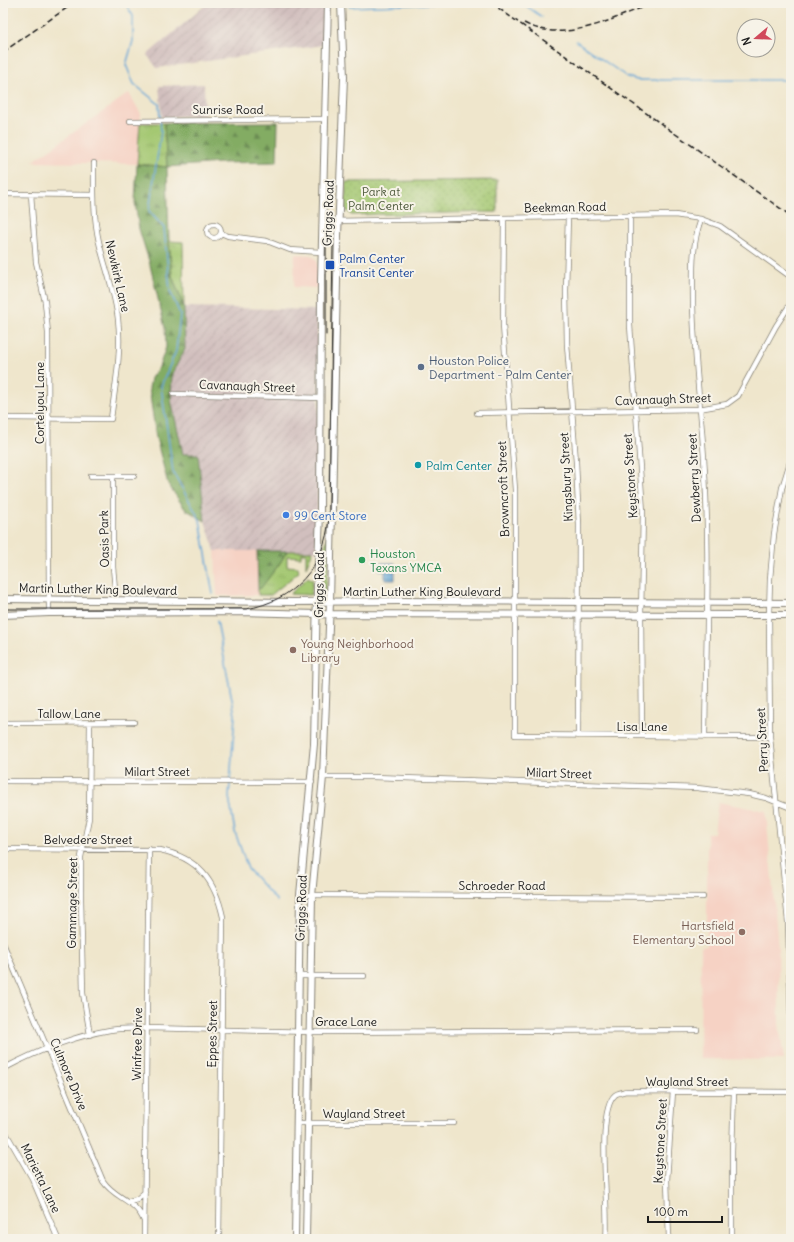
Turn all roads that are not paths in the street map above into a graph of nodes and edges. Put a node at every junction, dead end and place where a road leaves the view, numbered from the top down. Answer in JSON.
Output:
{"nodes":[{"id":1,"x":328,"y":3,"type":"edge"},
{"id":2,"x":341,"y":3,"type":"edge"},
{"id":3,"x":325,"y":119,"type":"junction"},
{"id":4,"x":130,"y":120,"type":"dead end"},
{"id":5,"x":94,"y":163,"type":"dead end"},
{"id":6,"x":3,"y":194,"type":"edge"},
{"id":7,"x":31,"y":194,"type":"junction"},
{"id":8,"x":94,"y":195,"type":"junction"},
{"id":9,"x":630,"y":215,"type":"junction"},
{"id":10,"x":568,"y":216,"type":"junction"},
{"id":11,"x":504,"y":218,"type":"junction"},
{"id":12,"x":702,"y":219,"type":"junction"},
{"id":13,"x":338,"y":220,"type":"junction"},
{"id":14,"x":322,"y":225,"type":"junction"},
{"id":15,"x":221,"y":233,"type":"dead end"},
{"id":16,"x":322,"y":252,"type":"junction"},
{"id":17,"x":791,"y":277,"type":"edge"},
{"id":18,"x":791,"y":303,"type":"edge"},
{"id":19,"x":174,"y":394,"type":"dead end"},
{"id":20,"x":320,"y":398,"type":"junction"},
{"id":21,"x":699,"y":409,"type":"junction"},
{"id":22,"x":571,"y":410,"type":"junction"},
{"id":23,"x":635,"y":410,"type":"junction"},
{"id":24,"x":509,"y":412,"type":"junction"},
{"id":25,"x":477,"y":413,"type":"dead end"},
{"id":26,"x":3,"y":418,"type":"edge"},
{"id":27,"x":49,"y":419,"type":"junction"},
{"id":28,"x":791,"y":459,"type":"edge"},
{"id":29,"x":91,"y":476,"type":"dead end"},
{"id":30,"x":134,"y":476,"type":"dead end"},
{"id":31,"x":113,"y":477,"type":"junction"},
{"id":32,"x":3,"y":599,"type":"edge"},
{"id":33,"x":48,"y":600,"type":"junction"},
{"id":34,"x":116,"y":600,"type":"junction"},
{"id":35,"x":399,"y":601,"type":"junction"},
{"id":36,"x":317,"y":602,"type":"junction"},
{"id":37,"x":330,"y":602,"type":"junction"},
{"id":38,"x":451,"y":602,"type":"junction"},
{"id":39,"x":515,"y":602,"type":"junction"},
{"id":40,"x":579,"y":602,"type":"junction"},
{"id":41,"x":642,"y":602,"type":"junction"},
{"id":42,"x":769,"y":602,"type":"junction"},
{"id":43,"x":791,"y":602,"type":"edge"},
{"id":44,"x":706,"y":603,"type":"junction"},
{"id":45,"x":49,"y":613,"type":"junction"},
{"id":46,"x":3,"y":614,"type":"edge"},
{"id":47,"x":317,"y":614,"type":"junction"},
{"id":48,"x":329,"y":614,"type":"junction"},
{"id":49,"x":399,"y":614,"type":"junction"},
{"id":50,"x":452,"y":614,"type":"junction"},
{"id":51,"x":516,"y":614,"type":"junction"},
{"id":52,"x":578,"y":615,"type":"junction"},
{"id":53,"x":641,"y":615,"type":"junction"},
{"id":54,"x":706,"y":615,"type":"junction"},
{"id":55,"x":769,"y":615,"type":"junction"},
{"id":56,"x":791,"y":615,"type":"edge"},
{"id":57,"x":316,"y":686,"type":"junction"},
{"id":58,"x":327,"y":686,"type":"junction"},
{"id":59,"x":134,"y":722,"type":"dead end"},
{"id":60,"x":3,"y":723,"type":"edge"},
{"id":61,"x":90,"y":723,"type":"junction"},
{"id":62,"x":515,"y":735,"type":"joint"},
{"id":63,"x":578,"y":736,"type":"junction"},
{"id":64,"x":642,"y":736,"type":"junction"},
{"id":65,"x":705,"y":737,"type":"junction"},
{"id":66,"x":770,"y":737,"type":"junction"},
{"id":67,"x":323,"y":776,"type":"junction"},
{"id":68,"x":3,"y":781,"type":"edge"},
{"id":69,"x":90,"y":782,"type":"junction"},
{"id":70,"x":312,"y":782,"type":"junction"},
{"id":71,"x":776,"y":802,"type":"junction"},
{"id":72,"x":791,"y":808,"type":"edge"},
{"id":73,"x":3,"y":849,"type":"edge"},
{"id":74,"x":83,"y":849,"type":"junction"},
{"id":75,"x":149,"y":849,"type":"junction"},
{"id":76,"x":172,"y":852,"type":"joint"},
{"id":77,"x":300,"y":895,"type":"junction"},
{"id":78,"x":312,"y":896,"type":"junction"},
{"id":79,"x":702,"y":897,"type":"dead end"},
{"id":80,"x":3,"y":943,"type":"edge"},
{"id":81,"x":299,"y":976,"type":"junction"},
{"id":82,"x":310,"y":976,"type":"junction"},
{"id":83,"x":364,"y":976,"type":"dead end"},
{"id":84,"x":791,"y":1021,"type":"edge"},
{"id":85,"x":147,"y":1028,"type":"junction"},
{"id":86,"x":222,"y":1029,"type":"junction"},
{"id":87,"x":697,"y":1030,"type":"dead end"},
{"id":88,"x":298,"y":1032,"type":"junction"},
{"id":89,"x":310,"y":1032,"type":"junction"},
{"id":90,"x":90,"y":1035,"type":"junction"},
{"id":91,"x":48,"y":1050,"type":"junction"},
{"id":92,"x":3,"y":1069,"type":"edge"},
{"id":93,"x":673,"y":1091,"type":"junction"},
{"id":94,"x":734,"y":1091,"type":"junction"},
{"id":95,"x":791,"y":1092,"type":"edge"},
{"id":96,"x":297,"y":1123,"type":"junction"},
{"id":97,"x":309,"y":1123,"type":"junction"},
{"id":98,"x":454,"y":1123,"type":"dead end"},
{"id":99,"x":3,"y":1128,"type":"edge"},
{"id":100,"x":145,"y":1192,"type":"junction"},
{"id":101,"x":129,"y":1201,"type":"junction"},
{"id":102,"x":296,"y":1209,"type":"junction"},
{"id":103,"x":307,"y":1209,"type":"junction"},
{"id":104,"x":145,"y":1222,"type":"junction"},
{"id":105,"x":58,"y":1239,"type":"edge"},
{"id":106,"x":144,"y":1239,"type":"edge"},
{"id":107,"x":219,"y":1239,"type":"edge"},
{"id":108,"x":295,"y":1239,"type":"edge"},
{"id":109,"x":306,"y":1239,"type":"edge"},
{"id":110,"x":606,"y":1239,"type":"edge"},
{"id":111,"x":669,"y":1239,"type":"edge"},
{"id":112,"x":732,"y":1239,"type":"edge"}],
"edges":[{"from":1,"to":3,"type":"main road","name":"Griggs Road"},
{"from":2,"to":13,"type":"main road","name":"Griggs Road"},
{"from":3,"to":4,"type":"street","name":"Sunrise Road"},
{"from":3,"to":14,"type":"main road","name":"Griggs Road"},
{"from":5,"to":8,"type":"street","name":"Newkirk Lane"},
{"from":6,"to":7,"type":"street"},
{"from":7,"to":8,"type":"street"},
{"from":7,"to":27,"type":"street","name":"Cortelyou Lane"},
{"from":8,"to":27,"type":"street","name":"Newkirk Lane"},
{"from":9,"to":10,"type":"street","name":"Beekman Road"},
{"from":9,"to":12,"type":"street","name":"Beekman Road"},
{"from":9,"to":23,"type":"street","name":"Keystone Street"},
{"from":10,"to":11,"type":"street","name":"Beekman Road"},
{"from":10,"to":22,"type":"street","name":"Kingsbury Street"},
{"from":11,"to":13,"type":"street","name":"Beekman Road"},
{"from":11,"to":24,"type":"street","name":"Browncroft Street"},
{"from":12,"to":17,"type":"street","name":"Beekman Road"},
{"from":12,"to":21,"type":"street","name":"Dewberry Street"},
{"from":13,"to":14,"type":"street","name":"Beekman Road"},
{"from":13,"to":37,"type":"main road","name":"Griggs Road"},
{"from":14,"to":16,"type":"main road","name":"Griggs Road"},
{"from":15,"to":16,"type":"street"},
{"from":16,"to":20,"type":"main road","name":"Griggs Road"},
{"from":18,"to":21,"type":"street","name":"Cavanaugh Street"},
{"from":19,"to":20,"type":"street","name":"Cavanaugh Street"},
{"from":20,"to":36,"type":"main road","name":"Griggs Road"},
{"from":21,"to":23,"type":"street","name":"Cavanaugh Street"},
{"from":21,"to":44,"type":"street","name":"Dewberry Street"},
{"from":22,"to":23,"type":"street","name":"Cavanaugh Street"},
{"from":22,"to":24,"type":"street","name":"Cavanaugh Street"},
{"from":22,"to":40,"type":"street","name":"Kingsbury Street"},
{"from":23,"to":41,"type":"street","name":"Keystone Street"},
{"from":24,"to":25,"type":"street","name":"Cavanaugh Street"},
{"from":24,"to":39,"type":"street","name":"Browncroft Street"},
{"from":26,"to":27,"type":"street"},
{"from":27,"to":33,"type":"street","name":"Cortelyou Lane"},
{"from":28,"to":42,"type":"street","name":"Perry Street"},
{"from":29,"to":31,"type":"street"},
{"from":30,"to":31,"type":"street"},
{"from":31,"to":34,"type":"street","name":"Oasis Park"},
{"from":32,"to":33,"type":"main road","name":"Martin Luther King Boulevard"},
{"from":33,"to":34,"type":"main road","name":"Martin Luther King Boulevard"},
{"from":33,"to":45,"type":"street","name":"Cortelyou Lane"},
{"from":34,"to":36,"type":"main road","name":"Martin Luther King Boulevard"},
{"from":35,"to":37,"type":"main road","name":"Martin Luther King Boulevard"},
{"from":35,"to":38,"type":"main road","name":"Martin Luther King Boulevard"},
{"from":35,"to":49,"type":"main road"},
{"from":36,"to":37,"type":"main road","name":"Martin Luther King Boulevard"},
{"from":36,"to":47,"type":"main road","name":"Griggs Road"},
{"from":37,"to":48,"type":"main road","name":"Griggs Road"},
{"from":38,"to":39,"type":"main road","name":"Martin Luther King Boulevard"},
{"from":38,"to":50,"type":"main road"},
{"from":39,"to":40,"type":"main road","name":"Martin Luther King Boulevard"},
{"from":39,"to":51,"type":"street","name":"Browncroft Street"},
{"from":40,"to":41,"type":"main road","name":"Martin Luther King Boulevard"},
{"from":40,"to":52,"type":"street","name":"Kingsbury Street"},
{"from":41,"to":44,"type":"main road","name":"Martin Luther King Boulevard"},
{"from":41,"to":53,"type":"street","name":"Keystone Street"},
{"from":42,"to":43,"type":"main road","name":"Martin Luther King Boulevard"},
{"from":42,"to":44,"type":"main road","name":"Martin Luther King Boulevard"},
{"from":42,"to":55,"type":"street","name":"Perry Street"},
{"from":44,"to":54,"type":"street","name":"Dewberry Street"},
{"from":45,"to":46,"type":"main road","name":"Martin Luther King Boulevard"},
{"from":45,"to":47,"type":"main road","name":"Martin Luther King Boulevard"},
{"from":47,"to":48,"type":"main road","name":"Martin Luther King Boulevard"},
{"from":47,"to":57,"type":"main road","name":"Griggs Road"},
{"from":48,"to":49,"type":"main road","name":"Martin Luther King Boulevard"},
{"from":48,"to":58,"type":"main road","name":"Griggs Road"},
{"from":49,"to":50,"type":"main road","name":"Martin Luther King Boulevard"},
{"from":50,"to":51,"type":"main road","name":"Martin Luther King Boulevard"},
{"from":51,"to":52,"type":"main road","name":"Martin Luther King Boulevard"},
{"from":51,"to":62,"type":"street","name":"Browncroft Street"},
{"from":52,"to":53,"type":"main road","name":"Martin Luther King Boulevard"},
{"from":52,"to":63,"type":"street","name":"Kingsbury Street"},
{"from":53,"to":54,"type":"main road","name":"Martin Luther King Boulevard"},
{"from":53,"to":64,"type":"street","name":"Keystone Street"},
{"from":54,"to":55,"type":"main road","name":"Martin Luther King Boulevard"},
{"from":54,"to":65,"type":"street","name":"Dewberry Street"},
{"from":55,"to":56,"type":"main road","name":"Martin Luther King Boulevard"},
{"from":55,"to":66,"type":"street","name":"Perry Street"},
{"from":57,"to":58,"type":"main road"},
{"from":57,"to":70,"type":"main road","name":"Griggs Road"},
{"from":58,"to":67,"type":"main road","name":"Griggs Road"},
{"from":59,"to":61,"type":"street","name":"Tallow Lane"},
{"from":60,"to":61,"type":"street","name":"Tallow Lane"},
{"from":61,"to":69,"type":"street","name":"Gammage Street"},
{"from":62,"to":63,"type":"street","name":"Lisa Lane"},
{"from":63,"to":64,"type":"street","name":"Lisa Lane"},
{"from":64,"to":65,"type":"street","name":"Lisa Lane"},
{"from":65,"to":66,"type":"street","name":"Lisa Lane"},
{"from":66,"to":71,"type":"street","name":"Perry Street"},
{"from":67,"to":71,"type":"street","name":"Milart Street"},
{"from":67,"to":78,"type":"main road","name":"Griggs Road"},
{"from":68,"to":69,"type":"street","name":"Milart Street"},
{"from":69,"to":70,"type":"street","name":"Milart Street"},
{"from":69,"to":74,"type":"street","name":"Gammage Street"},
{"from":70,"to":77,"type":"main road","name":"Griggs Road"},
{"from":71,"to":72,"type":"street","name":"Milart Street"},
{"from":71,"to":84,"type":"street","name":"Perry Street"},
{"from":73,"to":74,"type":"street","name":"Belvedere Street"},
{"from":74,"to":75,"type":"street","name":"Belvedere Street"},
{"from":74,"to":90,"type":"street","name":"Gammage Street"},
{"from":75,"to":76,"type":"street","name":"Belvedere Street"},
{"from":75,"to":85,"type":"street","name":"Winfree Drive"},
{"from":76,"to":86,"type":"street","name":"Eppes Street"},
{"from":77,"to":78,"type":"street","name":"Schroeder Road"},
{"from":77,"to":81,"type":"main road","name":"Griggs Road"},
{"from":78,"to":79,"type":"street","name":"Schroeder Road"},
{"from":78,"to":82,"type":"main road","name":"Griggs Road"},
{"from":80,"to":91,"type":"street","name":"Culmore Drive"},
{"from":81,"to":82,"type":"street"},
{"from":81,"to":88,"type":"main road","name":"Griggs Road"},
{"from":82,"to":83,"type":"street"},
{"from":82,"to":89,"type":"main road","name":"Griggs Road"},
{"from":85,"to":86,"type":"street","name":"Grace Lane"},
{"from":85,"to":90,"type":"street","name":"Grace Lane"},
{"from":85,"to":100,"type":"street","name":"Winfree Drive"},
{"from":86,"to":88,"type":"street","name":"Grace Lane"},
{"from":86,"to":107,"type":"street","name":"Eppes Street"},
{"from":87,"to":89,"type":"street","name":"Grace Lane"},
{"from":88,"to":89,"type":"street","name":"Grace Lane"},
{"from":88,"to":96,"type":"main road","name":"Griggs Road"},
{"from":89,"to":97,"type":"main road","name":"Griggs Road"},
{"from":90,"to":91,"type":"street","name":"Grace Lane"},
{"from":91,"to":92,"type":"street","name":"Grace Lane"},
{"from":91,"to":101,"type":"street","name":"Culmore Drive"},
{"from":93,"to":94,"type":"street","name":"Wayland Street"},
{"from":93,"to":110,"type":"street","name":"Wayland Street"},
{"from":93,"to":111,"type":"street","name":"Keystone Street"},
{"from":94,"to":95,"type":"street","name":"Wayland Street"},
{"from":94,"to":112,"type":"street"},
{"from":96,"to":97,"type":"street","name":"Wayland Street"},
{"from":96,"to":102,"type":"main road","name":"Griggs Road"},
{"from":97,"to":98,"type":"street","name":"Wayland Street"},
{"from":97,"to":103,"type":"main road","name":"Griggs Road"},
{"from":99,"to":105,"type":"street","name":"Marietta Lane"},
{"from":100,"to":101,"type":"street"},
{"from":100,"to":104,"type":"street","name":"Winfree Drive"},
{"from":101,"to":104,"type":"street","name":"Culmore Drive"},
{"from":102,"to":103,"type":"main road"},
{"from":102,"to":108,"type":"main road","name":"Griggs Road"},
{"from":103,"to":109,"type":"main road","name":"Griggs Road"},
{"from":104,"to":106,"type":"street","name":"Winfree Drive"}]}
